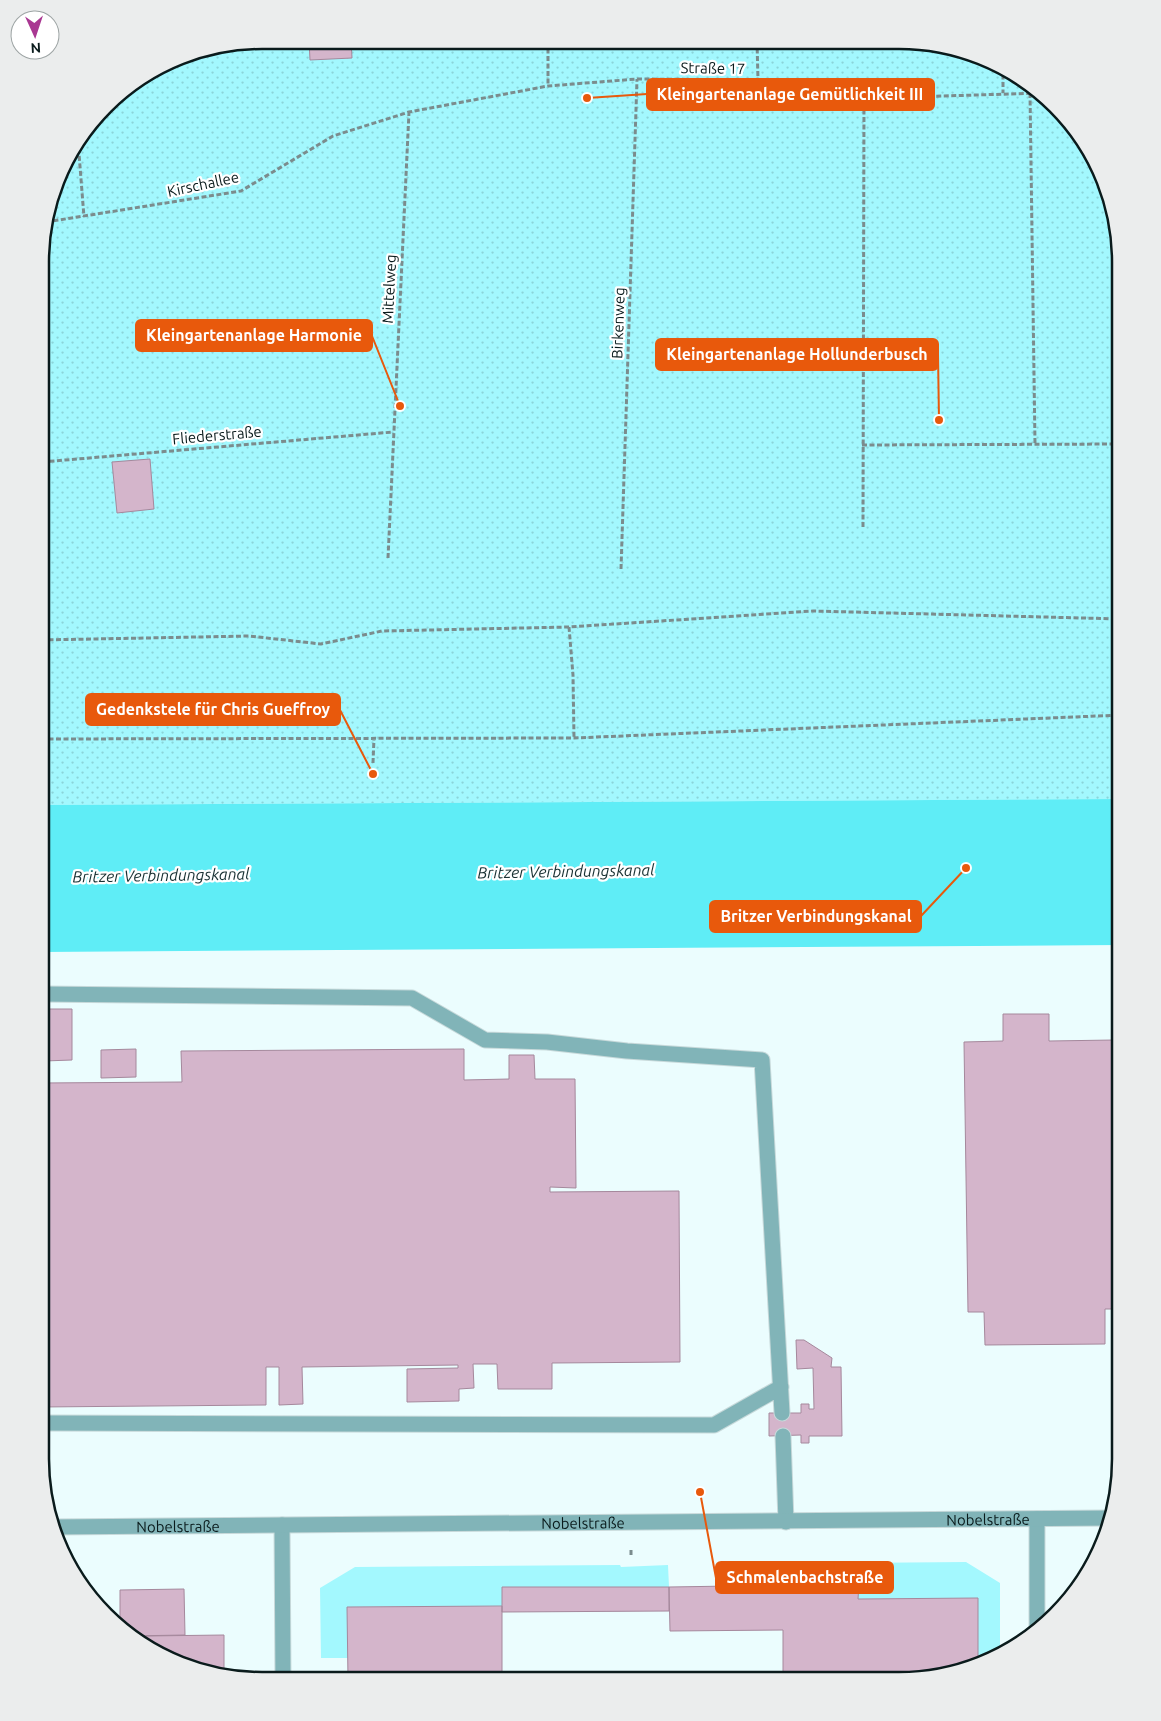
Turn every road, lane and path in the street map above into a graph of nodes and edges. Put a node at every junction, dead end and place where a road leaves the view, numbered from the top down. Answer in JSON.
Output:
{"nodes":[{"id":1,"x":548,"y":49,"type":"edge"},
{"id":2,"x":757,"y":49,"type":"edge"},
{"id":3,"x":1002,"y":75,"type":"edge"},
{"id":4,"x":637,"y":79,"type":"junction"},
{"id":5,"x":758,"y":80,"type":"junction"},
{"id":6,"x":548,"y":86,"type":"junction"},
{"id":7,"x":1003,"y":93,"type":"junction"},
{"id":8,"x":1029,"y":93,"type":"edge"},
{"id":9,"x":1030,"y":93,"type":"edge"},
{"id":10,"x":864,"y":98,"type":"junction"},
{"id":11,"x":409,"y":112,"type":"junction"},
{"id":12,"x":79,"y":152,"type":"edge"},
{"id":13,"x":84,"y":217,"type":"junction"},
{"id":14,"x":53,"y":221,"type":"edge"},
{"id":15,"x":393,"y":432,"type":"junction"},
{"id":16,"x":1035,"y":444,"type":"junction"},
{"id":17,"x":1112,"y":444,"type":"edge"},
{"id":18,"x":862,"y":446,"type":"junction"},
{"id":19,"x":49,"y":461,"type":"edge"},
{"id":20,"x":863,"y":527,"type":"dead end"},
{"id":21,"x":388,"y":558,"type":"dead end"},
{"id":22,"x":621,"y":569,"type":"dead end"},
{"id":23,"x":1112,"y":619,"type":"edge"},
{"id":24,"x":569,"y":626,"type":"junction"},
{"id":25,"x":49,"y":640,"type":"edge"},
{"id":26,"x":1112,"y":715,"type":"edge"},
{"id":27,"x":374,"y":738,"type":"junction"},
{"id":28,"x":574,"y":738,"type":"junction"},
{"id":29,"x":49,"y":739,"type":"edge"},
{"id":30,"x":373,"y":763,"type":"dead end"},
{"id":31,"x":49,"y":994,"type":"edge"},
{"id":32,"x":781,"y":1387,"type":"junction"},
{"id":33,"x":782,"y":1413,"type":"dead end"},
{"id":34,"x":49,"y":1423,"type":"edge"},
{"id":35,"x":783,"y":1436,"type":"dead end"},
{"id":36,"x":700,"y":1486,"type":"dead end"},
{"id":37,"x":700,"y":1492,"type":"dead end"},
{"id":38,"x":1104,"y":1518,"type":"edge"},
{"id":39,"x":1037,"y":1519,"type":"junction"},
{"id":40,"x":786,"y":1522,"type":"junction"},
{"id":41,"x":282,"y":1525,"type":"junction"},
{"id":42,"x":60,"y":1527,"type":"edge"},
{"id":43,"x":631,"y":1550,"type":"dead end"},
{"id":44,"x":631,"y":1557,"type":"dead end"},
{"id":45,"x":1038,"y":1621,"type":"edge"},
{"id":46,"x":283,"y":1672,"type":"edge"}],
"edges":[{"from":1,"to":6,"type":"path"},
{"from":2,"to":5,"type":"path"},
{"from":3,"to":7,"type":"path"},
{"from":4,"to":5,"type":"path","name":"Straße 17"},
{"from":4,"to":6,"type":"path","name":"Straße 17"},
{"from":4,"to":22,"type":"path","name":"Birkenweg"},
{"from":5,"to":10,"type":"path","name":"Straße 17"},
{"from":6,"to":11,"type":"path","name":"Straße 17"},
{"from":7,"to":8,"type":"path","name":"Straße 17"},
{"from":7,"to":10,"type":"path","name":"Straße 17"},
{"from":9,"to":16,"type":"path"},
{"from":10,"to":18,"type":"path"},
{"from":11,"to":13,"type":"path","name":"Kirschallee"},
{"from":11,"to":15,"type":"path","name":"Mittelweg"},
{"from":12,"to":13,"type":"path"},
{"from":13,"to":14,"type":"path","name":"Kirschallee"},
{"from":15,"to":19,"type":"path","name":"Fliederstraße"},
{"from":15,"to":21,"type":"path","name":"Mittelweg"},
{"from":16,"to":17,"type":"path"},
{"from":16,"to":18,"type":"path"},
{"from":18,"to":20,"type":"path"},
{"from":23,"to":24,"type":"path"},
{"from":24,"to":25,"type":"path"},
{"from":24,"to":28,"type":"path"},
{"from":26,"to":28,"type":"path"},
{"from":27,"to":28,"type":"path"},
{"from":27,"to":29,"type":"path"},
{"from":27,"to":30,"type":"path"},
{"from":31,"to":32,"type":"street"},
{"from":32,"to":33,"type":"street"},
{"from":32,"to":34,"type":"street"},
{"from":35,"to":40,"type":"street"},
{"from":36,"to":37,"type":"path"},
{"from":38,"to":39,"type":"street","name":"Nobelstraße"},
{"from":39,"to":40,"type":"street","name":"Nobelstraße"},
{"from":39,"to":45,"type":"street"},
{"from":40,"to":41,"type":"street","name":"Nobelstraße"},
{"from":41,"to":42,"type":"street","name":"Nobelstraße"},
{"from":41,"to":46,"type":"street"},
{"from":43,"to":44,"type":"path"}]}
